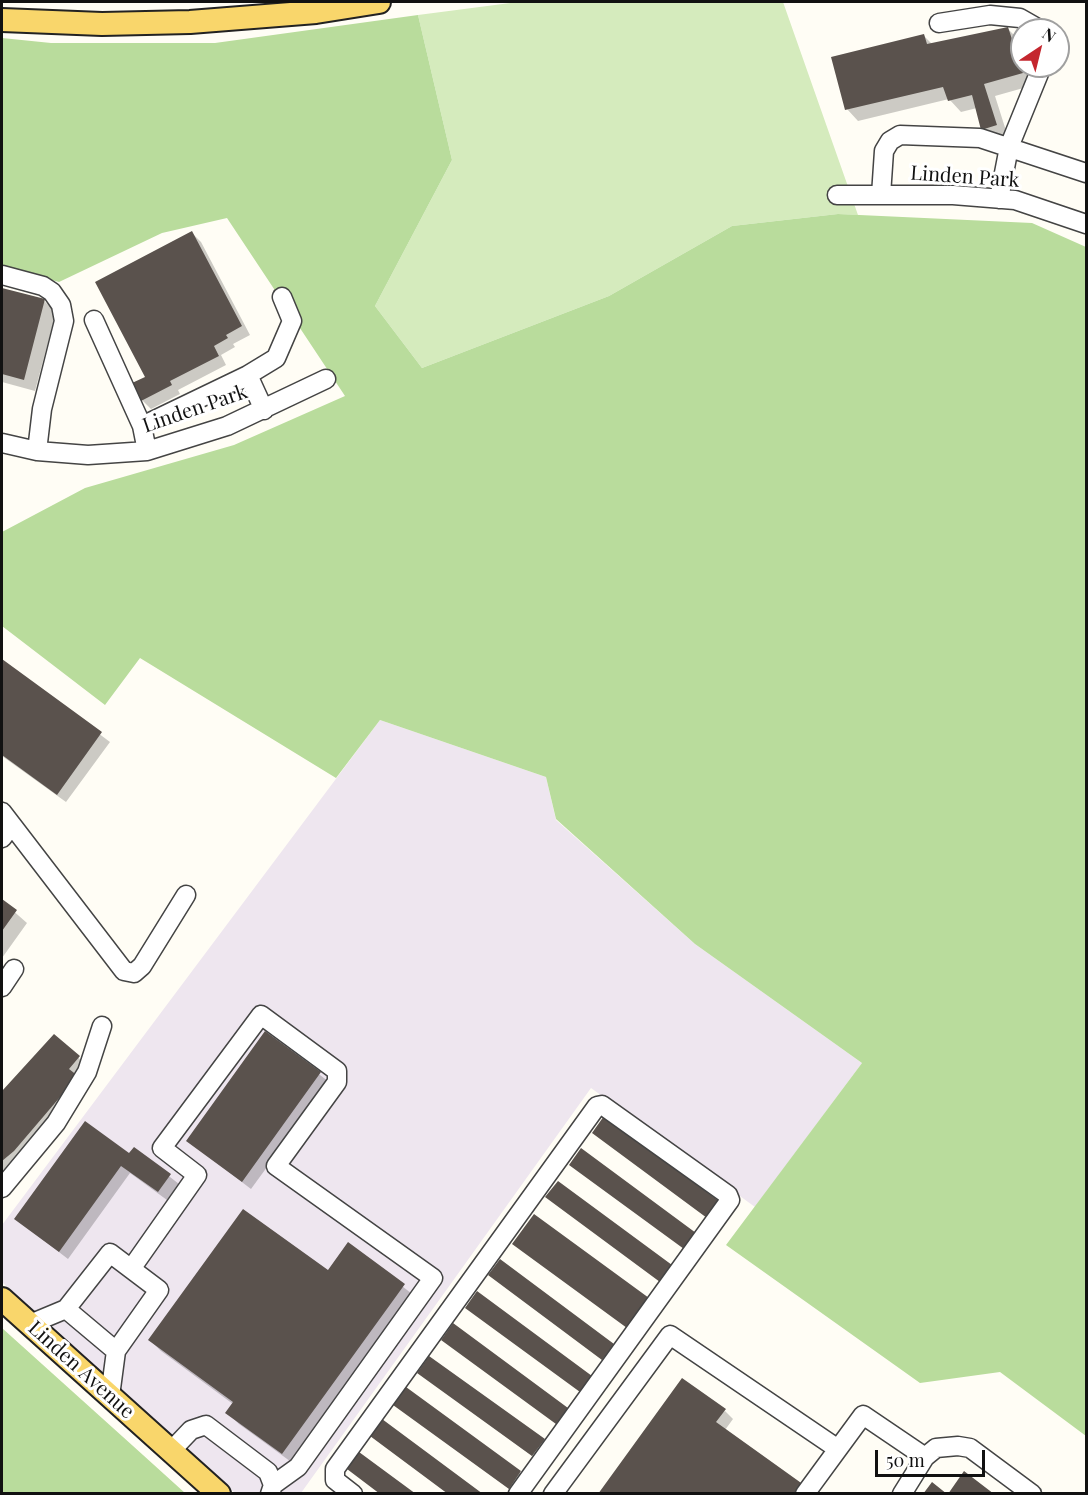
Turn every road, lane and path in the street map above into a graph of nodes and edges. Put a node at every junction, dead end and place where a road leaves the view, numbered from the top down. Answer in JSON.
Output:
{"nodes":[{"id":1,"x":379,"y":2,"type":"edge"},
{"id":2,"x":1020,"y":18,"type":"edge"},
{"id":3,"x":2,"y":20,"type":"edge"},
{"id":4,"x":939,"y":23,"type":"dead end"},
{"id":5,"x":1037,"y":78,"type":"edge"},
{"id":6,"x":1009,"y":147,"type":"junction"},
{"id":7,"x":1086,"y":173,"type":"edge"},
{"id":8,"x":837,"y":195,"type":"dead end"},
{"id":9,"x":882,"y":195,"type":"junction"},
{"id":10,"x":999,"y":199,"type":"junction"},
{"id":11,"x":1086,"y":224,"type":"edge"},
{"id":12,"x":2,"y":275,"type":"edge"},
{"id":13,"x":282,"y":297,"type":"dead end"},
{"id":14,"x":94,"y":320,"type":"dead end"},
{"id":15,"x":248,"y":375,"type":"junction"},
{"id":16,"x":326,"y":379,"type":"dead end"},
{"id":17,"x":264,"y":410,"type":"junction"},
{"id":18,"x":142,"y":426,"type":"junction"},
{"id":19,"x":2,"y":443,"type":"edge"},
{"id":20,"x":37,"y":451,"type":"junction"},
{"id":21,"x":147,"y":451,"type":"junction"},
{"id":22,"x":5,"y":825,"type":"edge"},
{"id":23,"x":186,"y":895,"type":"dead end"},
{"id":24,"x":14,"y":969,"type":"dead end"},
{"id":25,"x":2,"y":987,"type":"edge"},
{"id":26,"x":102,"y":1026,"type":"dead end"},
{"id":27,"x":2,"y":1188,"type":"edge"},
{"id":28,"x":131,"y":1269,"type":"junction"},
{"id":29,"x":2,"y":1299,"type":"edge"},
{"id":30,"x":66,"y":1309,"type":"junction"},
{"id":31,"x":30,"y":1324,"type":"junction"},
{"id":32,"x":116,"y":1351,"type":"junction"},
{"id":33,"x":110,"y":1396,"type":"junction"},
{"id":34,"x":166,"y":1446,"type":"junction"},
{"id":35,"x":838,"y":1449,"type":"junction"},
{"id":36,"x":925,"y":1458,"type":"junction"},
{"id":37,"x":272,"y":1489,"type":"edge"},
{"id":38,"x":219,"y":1494,"type":"edge"},
{"id":39,"x":353,"y":1494,"type":"edge"},
{"id":40,"x":518,"y":1494,"type":"edge"},
{"id":41,"x":553,"y":1494,"type":"edge"},
{"id":42,"x":805,"y":1494,"type":"edge"},
{"id":43,"x":902,"y":1494,"type":"edge"},
{"id":44,"x":1032,"y":1494,"type":"edge"}],
"edges":[{"from":1,"to":3,"type":"main road"},
{"from":2,"to":4,"type":"street"},
{"from":5,"to":6,"type":"street"},
{"from":6,"to":7,"type":"street"},
{"from":6,"to":9,"type":"street"},
{"from":6,"to":10,"type":"street"},
{"from":8,"to":9,"type":"street","name":"Linden Park"},
{"from":9,"to":10,"type":"street","name":"Linden Park"},
{"from":10,"to":11,"type":"street","name":"Linden Park"},
{"from":12,"to":20,"type":"street"},
{"from":13,"to":15,"type":"street"},
{"from":14,"to":18,"type":"street"},
{"from":15,"to":17,"type":"street"},
{"from":15,"to":18,"type":"street"},
{"from":16,"to":17,"type":"street","name":"Linden Park"},
{"from":17,"to":21,"type":"street","name":"Linden Park"},
{"from":18,"to":21,"type":"street"},
{"from":19,"to":20,"type":"street","name":"Linden Park"},
{"from":20,"to":21,"type":"street","name":"Linden Park"},
{"from":22,"to":23,"type":"street"},
{"from":24,"to":25,"type":"street"},
{"from":26,"to":27,"type":"street"},
{"from":28,"to":30,"type":"street"},
{"from":28,"to":32,"type":"street"},
{"from":28,"to":37,"type":"street"},
{"from":29,"to":31,"type":"main road","name":"Linden Avenue"},
{"from":30,"to":31,"type":"street"},
{"from":30,"to":32,"type":"street"},
{"from":31,"to":33,"type":"main road","name":"Linden Avenue"},
{"from":32,"to":33,"type":"street"},
{"from":33,"to":34,"type":"main road","name":"Linden Avenue"},
{"from":34,"to":37,"type":"street"},
{"from":34,"to":38,"type":"main road","name":"Linden Avenue"},
{"from":35,"to":36,"type":"street"},
{"from":35,"to":41,"type":"street"},
{"from":35,"to":42,"type":"street"},
{"from":36,"to":43,"type":"street"},
{"from":36,"to":44,"type":"street"},
{"from":39,"to":40,"type":"street"}]}
